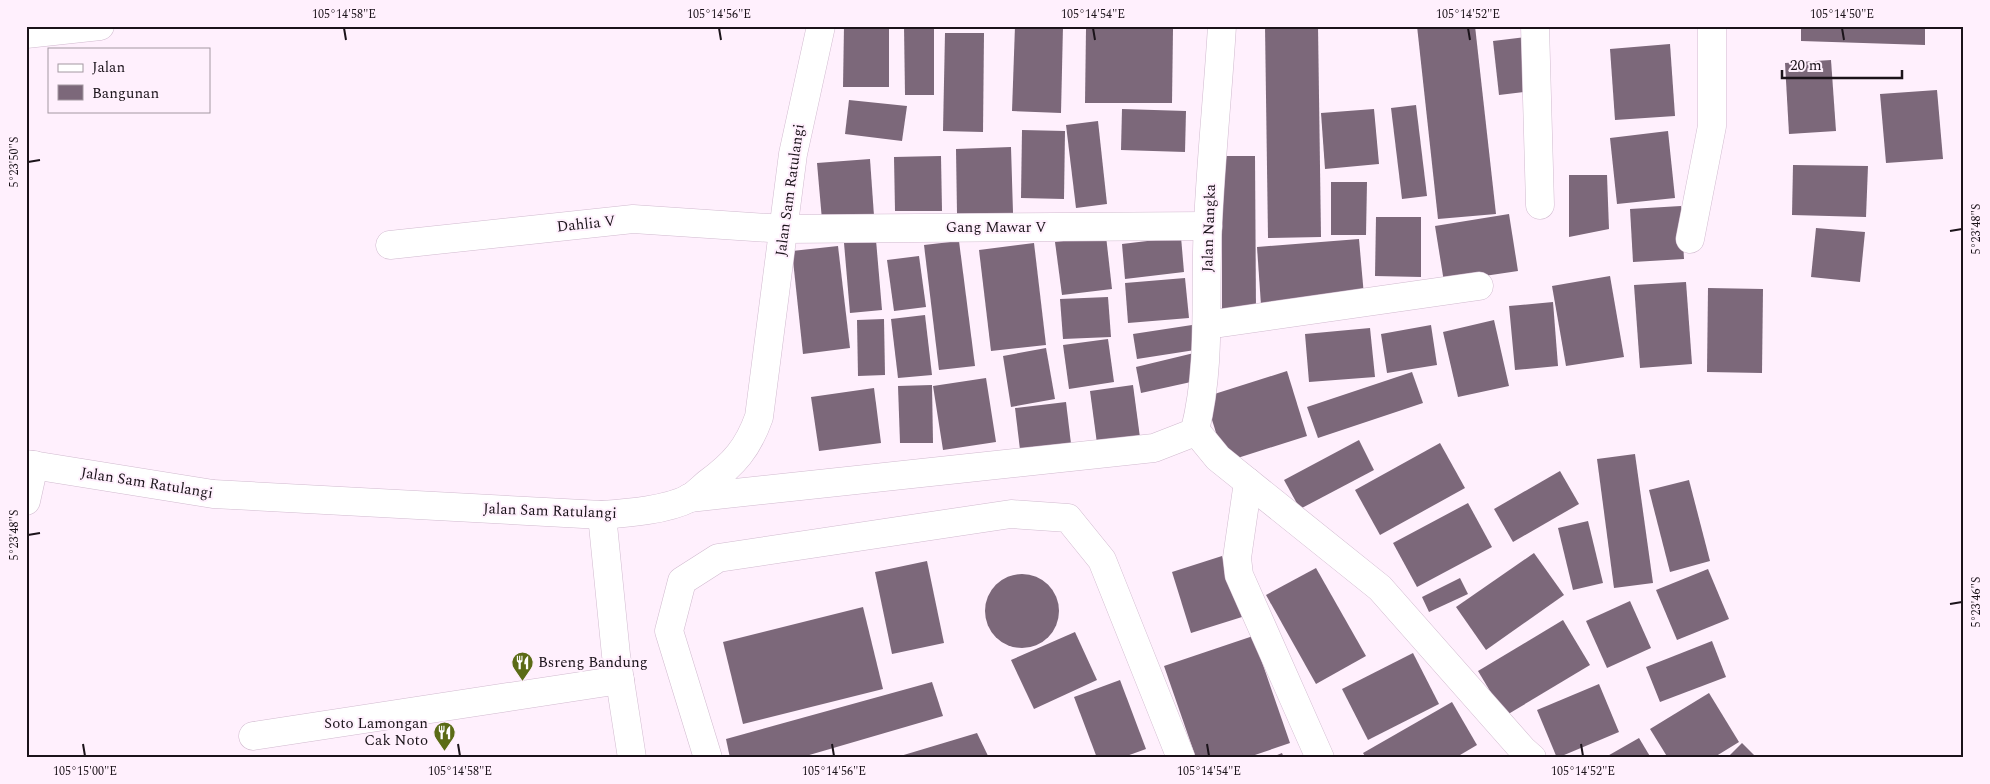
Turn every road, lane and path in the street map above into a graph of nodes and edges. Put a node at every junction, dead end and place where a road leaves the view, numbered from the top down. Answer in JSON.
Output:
{"nodes":[{"id":1,"x":100,"y":26,"type":"edge"},
{"id":2,"x":821,"y":26,"type":"edge"},
{"id":3,"x":1535,"y":26,"type":"edge"},
{"id":4,"x":1712,"y":26,"type":"edge"},
{"id":5,"x":1217,"y":27,"type":"edge"},
{"id":6,"x":26,"y":34,"type":"edge"},
{"id":7,"x":1540,"y":205,"type":"dead end"},
{"id":8,"x":1208,"y":226,"type":"junction"},
{"id":9,"x":784,"y":229,"type":"junction"},
{"id":10,"x":1690,"y":239,"type":"dead end"},
{"id":11,"x":390,"y":245,"type":"dead end"},
{"id":12,"x":1479,"y":286,"type":"dead end"},
{"id":13,"x":1207,"y":325,"type":"junction"},
{"id":14,"x":1195,"y":430,"type":"junction"},
{"id":15,"x":30,"y":464,"type":"edge"},
{"id":16,"x":1248,"y":482,"type":"junction"},
{"id":17,"x":689,"y":498,"type":"junction"},
{"id":18,"x":26,"y":501,"type":"edge"},
{"id":19,"x":602,"y":515,"type":"junction"},
{"id":20,"x":620,"y":680,"type":"junction"},
{"id":21,"x":253,"y":736,"type":"dead end"},
{"id":22,"x":632,"y":758,"type":"edge"},
{"id":23,"x":708,"y":758,"type":"edge"},
{"id":24,"x":1181,"y":758,"type":"edge"},
{"id":25,"x":1320,"y":758,"type":"edge"},
{"id":26,"x":1532,"y":758,"type":"edge"}],
"edges":[{"from":1,"to":6,"type":"street"},
{"from":2,"to":9,"type":"street","name":"Jalan Sam Ratulangi"},
{"from":3,"to":7,"type":"street"},
{"from":4,"to":10,"type":"street"},
{"from":5,"to":8,"type":"street","name":"Jalan Nangka"},
{"from":8,"to":9,"type":"street","name":"Gang Mawar V"},
{"from":8,"to":13,"type":"street","name":"Jalan Nangka"},
{"from":9,"to":11,"type":"street","name":"Dahlia V"},
{"from":9,"to":17,"type":"street","name":"Jalan Sam Ratulangi"},
{"from":12,"to":13,"type":"street"},
{"from":13,"to":14,"type":"street","name":"Jalan Nangka"},
{"from":14,"to":16,"type":"street"},
{"from":14,"to":17,"type":"street"},
{"from":15,"to":18,"type":"street"},
{"from":15,"to":19,"type":"street","name":"Jalan Sam Ratulangi"},
{"from":16,"to":25,"type":"street"},
{"from":16,"to":26,"type":"street"},
{"from":17,"to":19,"type":"street","name":"Jalan Sam Ratulangi"},
{"from":19,"to":20,"type":"street"},
{"from":20,"to":21,"type":"street"},
{"from":20,"to":22,"type":"street"},
{"from":23,"to":24,"type":"street"}]}
